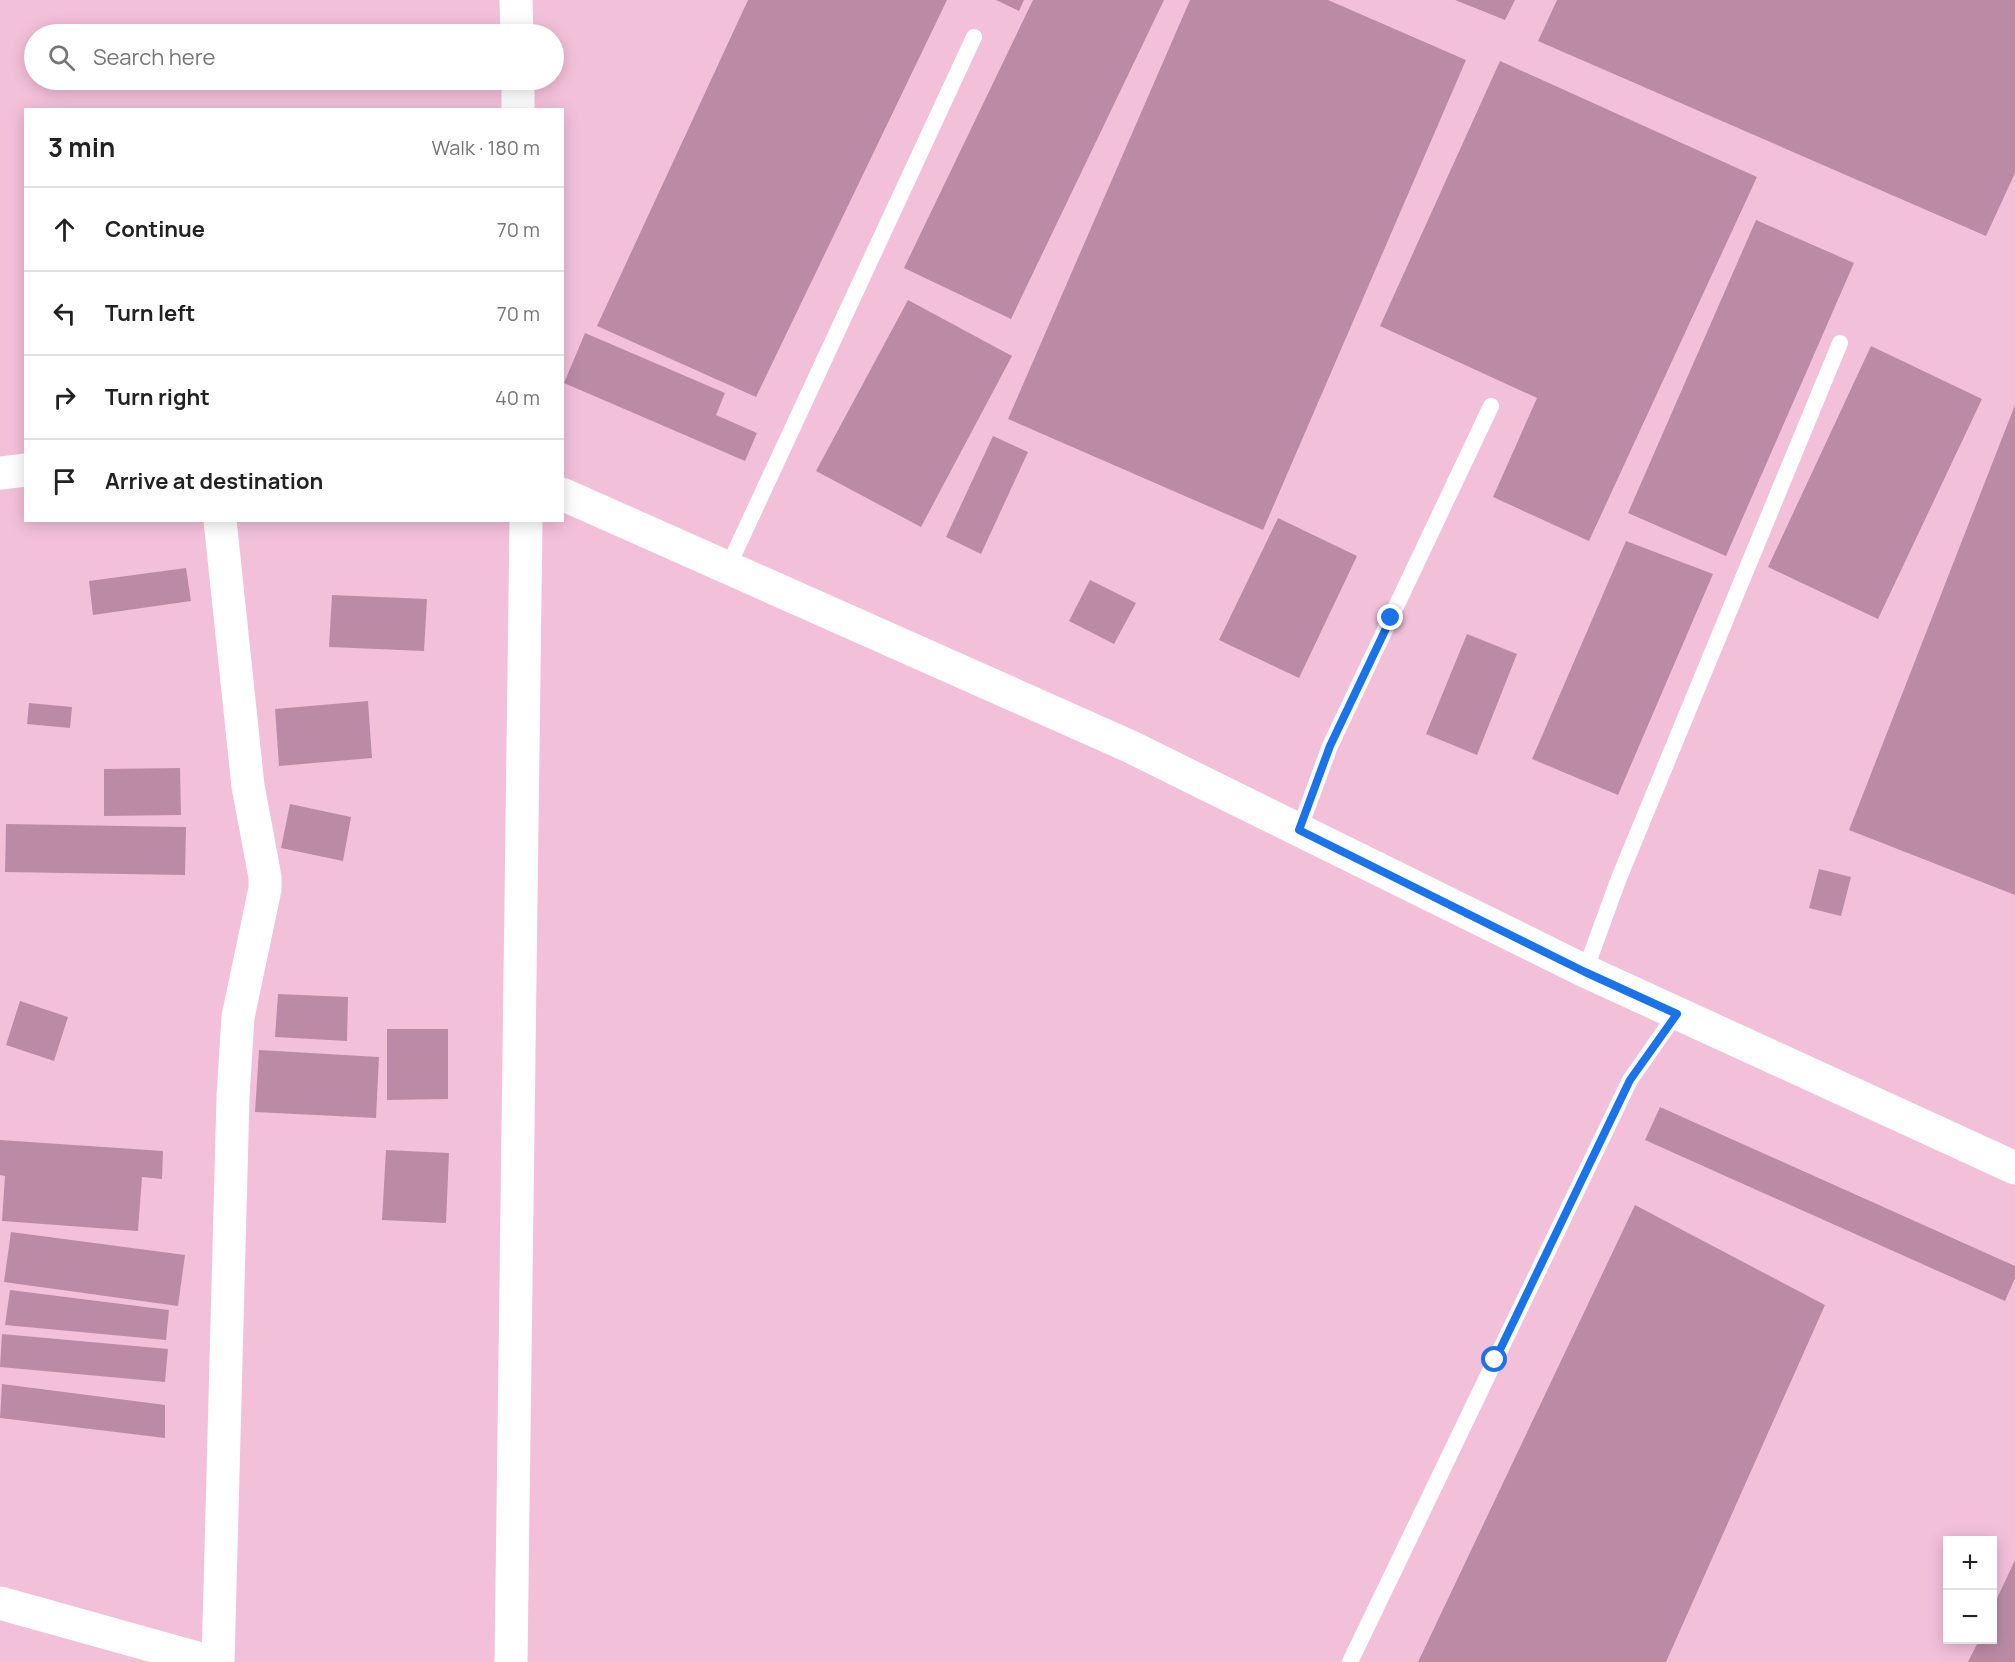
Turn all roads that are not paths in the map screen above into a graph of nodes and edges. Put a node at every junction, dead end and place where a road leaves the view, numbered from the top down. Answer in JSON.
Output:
{"nodes":[{"id":1,"x":516,"y":0,"type":"edge"},
{"id":2,"x":517,"y":24,"type":"edge"},
{"id":3,"x":974,"y":37,"type":"dead end"},
{"id":4,"x":518,"y":90,"type":"edge"},
{"id":5,"x":518,"y":108,"type":"edge"},
{"id":6,"x":1840,"y":343,"type":"dead end"},
{"id":7,"x":1491,"y":406,"type":"dead end"},
{"id":8,"x":24,"y":470,"type":"edge"},
{"id":9,"x":0,"y":473,"type":"edge"},
{"id":10,"x":564,"y":495,"type":"edge"},
{"id":11,"x":220,"y":522,"type":"edge"},
{"id":12,"x":526,"y":522,"type":"edge"},
{"id":13,"x":728,"y":567,"type":"junction"},
{"id":14,"x":1299,"y":830,"type":"junction"},
{"id":15,"x":1585,"y":972,"type":"junction"},
{"id":16,"x":1677,"y":1014,"type":"junction"},
{"id":17,"x":2015,"y":1168,"type":"edge"},
{"id":18,"x":0,"y":1603,"type":"edge"},
{"id":19,"x":211,"y":1662,"type":"edge"},
{"id":20,"x":218,"y":1662,"type":"edge"},
{"id":21,"x":511,"y":1662,"type":"edge"},
{"id":22,"x":1350,"y":1662,"type":"edge"}],
"edges":[{"from":1,"to":2,"type":"street"},
{"from":3,"to":13,"type":"lane"},
{"from":4,"to":5,"type":"street"},
{"from":6,"to":15,"type":"lane"},
{"from":7,"to":14,"type":"lane"},
{"from":8,"to":9,"type":"street"},
{"from":10,"to":13,"type":"street"},
{"from":11,"to":20,"type":"street"},
{"from":12,"to":21,"type":"street"},
{"from":13,"to":14,"type":"street"},
{"from":14,"to":15,"type":"street"},
{"from":15,"to":16,"type":"street"},
{"from":16,"to":17,"type":"street"},
{"from":16,"to":22,"type":"lane"},
{"from":18,"to":19,"type":"street"}]}
